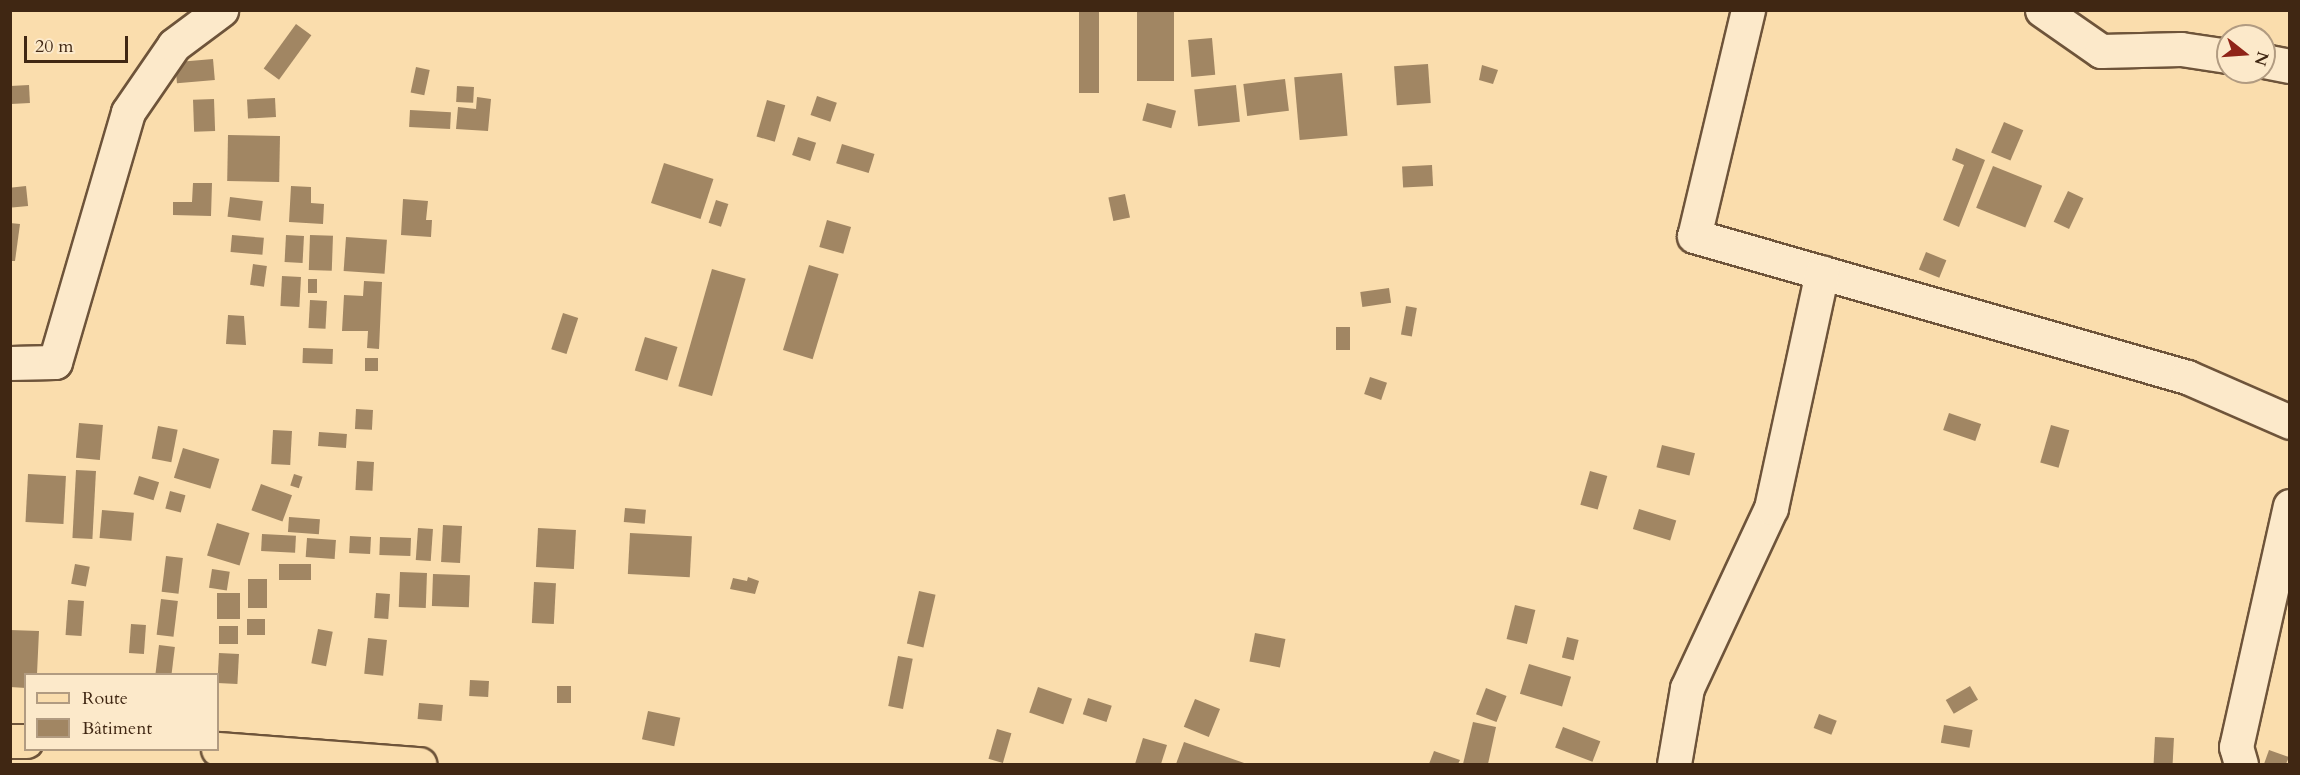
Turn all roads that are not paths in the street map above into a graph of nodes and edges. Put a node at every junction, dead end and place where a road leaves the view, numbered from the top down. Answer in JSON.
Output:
{"nodes":[{"id":1,"x":221,"y":10,"type":"edge"},
{"id":2,"x":1748,"y":10,"type":"edge"},
{"id":3,"x":2042,"y":10,"type":"edge"},
{"id":4,"x":2216,"y":54,"type":"edge"},
{"id":5,"x":1821,"y":272,"type":"junction"},
{"id":6,"x":10,"y":363,"type":"edge"},
{"id":7,"x":2289,"y":422,"type":"edge"},
{"id":8,"x":2289,"y":506,"type":"edge"},
{"id":9,"x":219,"y":750,"type":"edge"},
{"id":10,"x":419,"y":765,"type":"edge"},
{"id":11,"x":1674,"y":765,"type":"edge"},
{"id":12,"x":2241,"y":765,"type":"edge"}],
"edges":[{"from":1,"to":6,"type":"street"},
{"from":2,"to":5,"type":"street"},
{"from":3,"to":4,"type":"street"},
{"from":5,"to":7,"type":"street"},
{"from":5,"to":11,"type":"street"},
{"from":8,"to":12,"type":"street"},
{"from":9,"to":10,"type":"main road"}]}
